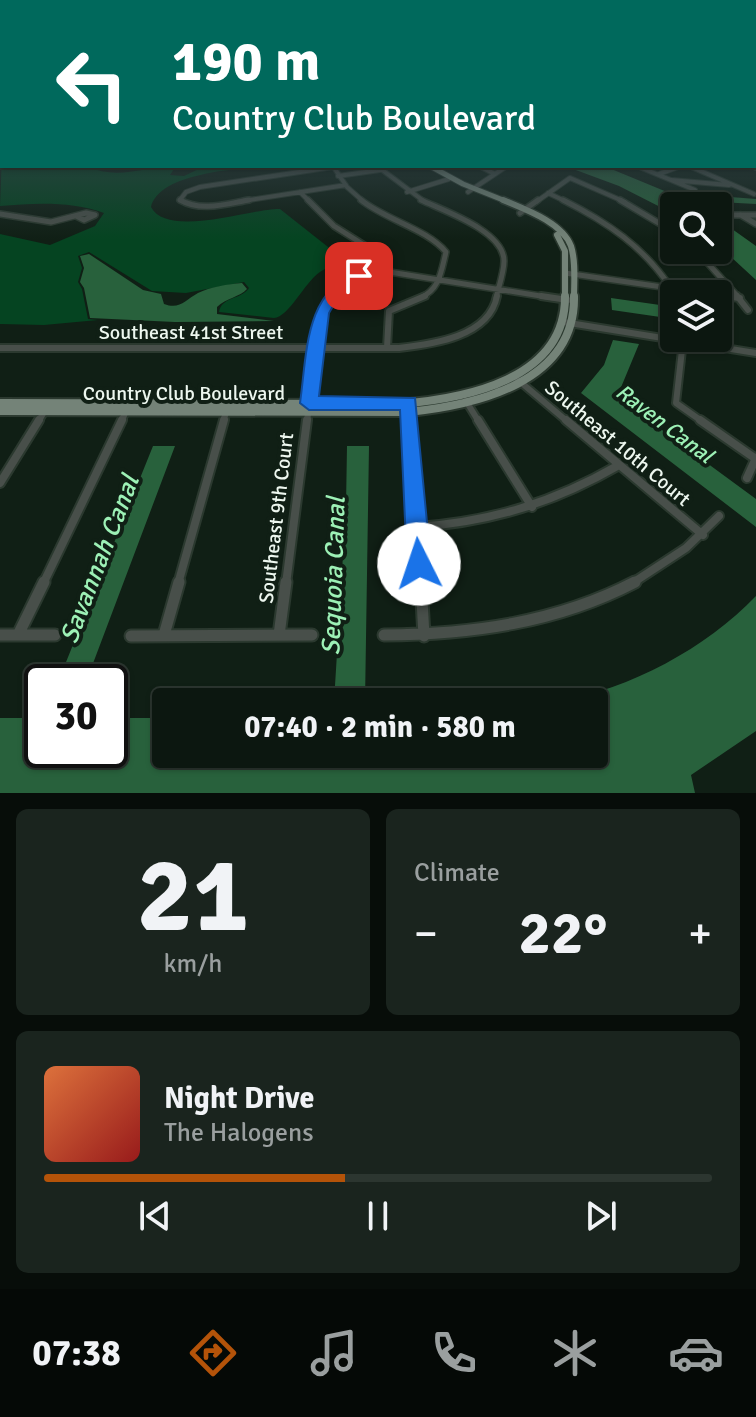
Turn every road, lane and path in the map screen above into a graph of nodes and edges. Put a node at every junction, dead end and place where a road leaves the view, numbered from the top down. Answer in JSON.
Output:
{"nodes":[{"id":1,"x":320,"y":168,"type":"edge"},
{"id":2,"x":334,"y":168,"type":"edge"},
{"id":3,"x":379,"y":168,"type":"edge"},
{"id":4,"x":427,"y":168,"type":"edge"},
{"id":5,"x":432,"y":168,"type":"edge"},
{"id":6,"x":483,"y":168,"type":"edge"},
{"id":7,"x":504,"y":168,"type":"edge"},
{"id":8,"x":642,"y":168,"type":"edge"},
{"id":9,"x":676,"y":168,"type":"edge"},
{"id":10,"x":694,"y":168,"type":"edge"},
{"id":11,"x":495,"y":174,"type":"junction"},
{"id":12,"x":659,"y":174,"type":"junction"},
{"id":13,"x":338,"y":176,"type":"junction"},
{"id":14,"x":447,"y":180,"type":"junction"},
{"id":15,"x":671,"y":180,"type":"junction"},
{"id":16,"x":346,"y":185,"type":"junction"},
{"id":17,"x":738,"y":186,"type":"junction"},
{"id":18,"x":695,"y":190,"type":"dead end"},
{"id":19,"x":469,"y":191,"type":"junction"},
{"id":20,"x":300,"y":192,"type":"junction"},
{"id":21,"x":407,"y":192,"type":"junction"},
{"id":22,"x":548,"y":193,"type":"junction"},
{"id":23,"x":754,"y":194,"type":"dead end"},
{"id":24,"x":522,"y":212,"type":"junction"},
{"id":25,"x":0,"y":214,"type":"edge"},
{"id":26,"x":732,"y":214,"type":"edge"},
{"id":27,"x":740,"y":214,"type":"junction"},
{"id":28,"x":756,"y":215,"type":"edge"},
{"id":29,"x":76,"y":216,"type":"dead end"},
{"id":30,"x":660,"y":224,"type":"edge"},
{"id":31,"x":756,"y":224,"type":"edge"},
{"id":32,"x":709,"y":264,"type":"edge"},
{"id":33,"x":377,"y":270,"type":"junction"},
{"id":34,"x":569,"y":274,"type":"junction"},
{"id":35,"x":439,"y":279,"type":"junction"},
{"id":36,"x":665,"y":280,"type":"edge"},
{"id":37,"x":660,"y":286,"type":"edge"},
{"id":38,"x":500,"y":289,"type":"junction"},
{"id":39,"x":732,"y":297,"type":"edge"},
{"id":40,"x":740,"y":298,"type":"junction"},
{"id":41,"x":570,"y":300,"type":"junction"},
{"id":42,"x":748,"y":310,"type":"dead end"},
{"id":43,"x":567,"y":322,"type":"junction"},
{"id":44,"x":660,"y":337,"type":"edge"},
{"id":45,"x":0,"y":348,"type":"edge"},
{"id":46,"x":387,"y":348,"type":"junction"},
{"id":47,"x":316,"y":349,"type":"junction"},
{"id":48,"x":732,"y":349,"type":"edge"},
{"id":49,"x":684,"y":352,"type":"edge"},
{"id":50,"x":756,"y":353,"type":"edge"},
{"id":51,"x":517,"y":379,"type":"junction"},
{"id":52,"x":465,"y":399,"type":"junction"},
{"id":53,"x":0,"y":403,"type":"edge"},
{"id":54,"x":47,"y":407,"type":"junction"},
{"id":55,"x":308,"y":407,"type":"junction"},
{"id":56,"x":409,"y":407,"type":"junction"},
{"id":57,"x":127,"y":408,"type":"junction"},
{"id":58,"x":228,"y":408,"type":"junction"},
{"id":59,"x":0,"y":411,"type":"edge"},
{"id":60,"x":756,"y":459,"type":"edge"},
{"id":61,"x":619,"y":465,"type":"junction"},
{"id":62,"x":747,"y":478,"type":"dead end"},
{"id":63,"x":0,"y":483,"type":"edge"},
{"id":64,"x":532,"y":507,"type":"junction"},
{"id":65,"x":719,"y":516,"type":"dead end"},
{"id":66,"x":417,"y":527,"type":"junction"},
{"id":67,"x":703,"y":535,"type":"junction"},
{"id":68,"x":0,"y":635,"type":"edge"},
{"id":69,"x":18,"y":635,"type":"junction"},
{"id":70,"x":55,"y":635,"type":"dead end"},
{"id":71,"x":164,"y":635,"type":"junction"},
{"id":72,"x":279,"y":635,"type":"junction"},
{"id":73,"x":312,"y":635,"type":"dead end"},
{"id":74,"x":384,"y":635,"type":"dead end"},
{"id":75,"x":131,"y":636,"type":"dead end"},
{"id":76,"x":424,"y":636,"type":"junction"}],
"edges":[{"from":1,"to":20,"type":"street"},
{"from":2,"to":13,"type":"street"},
{"from":3,"to":13,"type":"street"},
{"from":3,"to":21,"type":"street"},
{"from":4,"to":14,"type":"main road","name":"Country Club Boulevard"},
{"from":5,"to":14,"type":"main road","name":"Country Club Boulevard"},
{"from":6,"to":11,"type":"street"},
{"from":7,"to":11,"type":"street"},
{"from":8,"to":12,"type":"street"},
{"from":9,"to":12,"type":"street"},
{"from":10,"to":17,"type":"street"},
{"from":11,"to":19,"type":"street"},
{"from":12,"to":15,"type":"street"},
{"from":13,"to":16,"type":"street"},
{"from":14,"to":19,"type":"main road","name":"Country Club Boulevard"},
{"from":14,"to":21,"type":"street"},
{"from":15,"to":17,"type":"street"},
{"from":15,"to":18,"type":"street"},
{"from":16,"to":20,"type":"street"},
{"from":16,"to":35,"type":"street"},
{"from":17,"to":23,"type":"street"},
{"from":19,"to":24,"type":"main road","name":"Country Club Boulevard"},
{"from":20,"to":33,"type":"street"},
{"from":21,"to":38,"type":"street"},
{"from":22,"to":24,"type":"street"},
{"from":22,"to":30,"type":"street"},
{"from":22,"to":36,"type":"street"},
{"from":24,"to":34,"type":"main road","name":"Country Club Boulevard"},
{"from":25,"to":29,"type":"street"},
{"from":26,"to":27,"type":"street"},
{"from":27,"to":28,"type":"street"},
{"from":27,"to":31,"type":"street"},
{"from":32,"to":40,"type":"street"},
{"from":33,"to":35,"type":"street"},
{"from":33,"to":47,"type":"street","name":"Southeast 9th Court"},
{"from":34,"to":37,"type":"street"},
{"from":34,"to":41,"type":"main road","name":"Country Club Boulevard"},
{"from":35,"to":38,"type":"street"},
{"from":35,"to":46,"type":"street"},
{"from":38,"to":41,"type":"street"},
{"from":38,"to":46,"type":"street","name":"Southeast 41st Street"},
{"from":39,"to":40,"type":"street"},
{"from":40,"to":42,"type":"street"},
{"from":41,"to":43,"type":"main road","name":"Country Club Boulevard"},
{"from":43,"to":44,"type":"street"},
{"from":43,"to":51,"type":"main road","name":"Country Club Boulevard"},
{"from":45,"to":47,"type":"street","name":"Southeast 41st Street"},
{"from":46,"to":47,"type":"street","name":"Southeast 41st Street"},
{"from":47,"to":55,"type":"street","name":"Southeast 9th Court"},
{"from":48,"to":50,"type":"street"},
{"from":49,"to":60,"type":"street"},
{"from":51,"to":52,"type":"main road","name":"Country Club Boulevard"},
{"from":51,"to":61,"type":"street","name":"Southeast 10th Court"},
{"from":52,"to":56,"type":"main road","name":"Country Club Boulevard"},
{"from":52,"to":64,"type":"street"},
{"from":53,"to":54,"type":"main road","name":"Country Club Boulevard"},
{"from":54,"to":57,"type":"main road","name":"Country Club Boulevard"},
{"from":54,"to":59,"type":"main road","name":"Country Club Boulevard"},
{"from":54,"to":63,"type":"street"},
{"from":55,"to":56,"type":"main road","name":"Country Club Boulevard"},
{"from":55,"to":58,"type":"main road","name":"Country Club Boulevard"},
{"from":55,"to":72,"type":"street","name":"Southeast 9th Court"},
{"from":56,"to":66,"type":"street"},
{"from":57,"to":58,"type":"main road","name":"Country Club Boulevard"},
{"from":57,"to":69,"type":"street"},
{"from":58,"to":71,"type":"street"},
{"from":60,"to":62,"type":"street"},
{"from":61,"to":64,"type":"street"},
{"from":61,"to":67,"type":"street","name":"Southeast 10th Court"},
{"from":64,"to":66,"type":"street"},
{"from":65,"to":67,"type":"street"},
{"from":66,"to":76,"type":"street"},
{"from":67,"to":76,"type":"street"},
{"from":68,"to":69,"type":"street"},
{"from":69,"to":70,"type":"street"},
{"from":71,"to":72,"type":"street"},
{"from":71,"to":75,"type":"street"},
{"from":72,"to":73,"type":"street"},
{"from":74,"to":76,"type":"street"}]}
